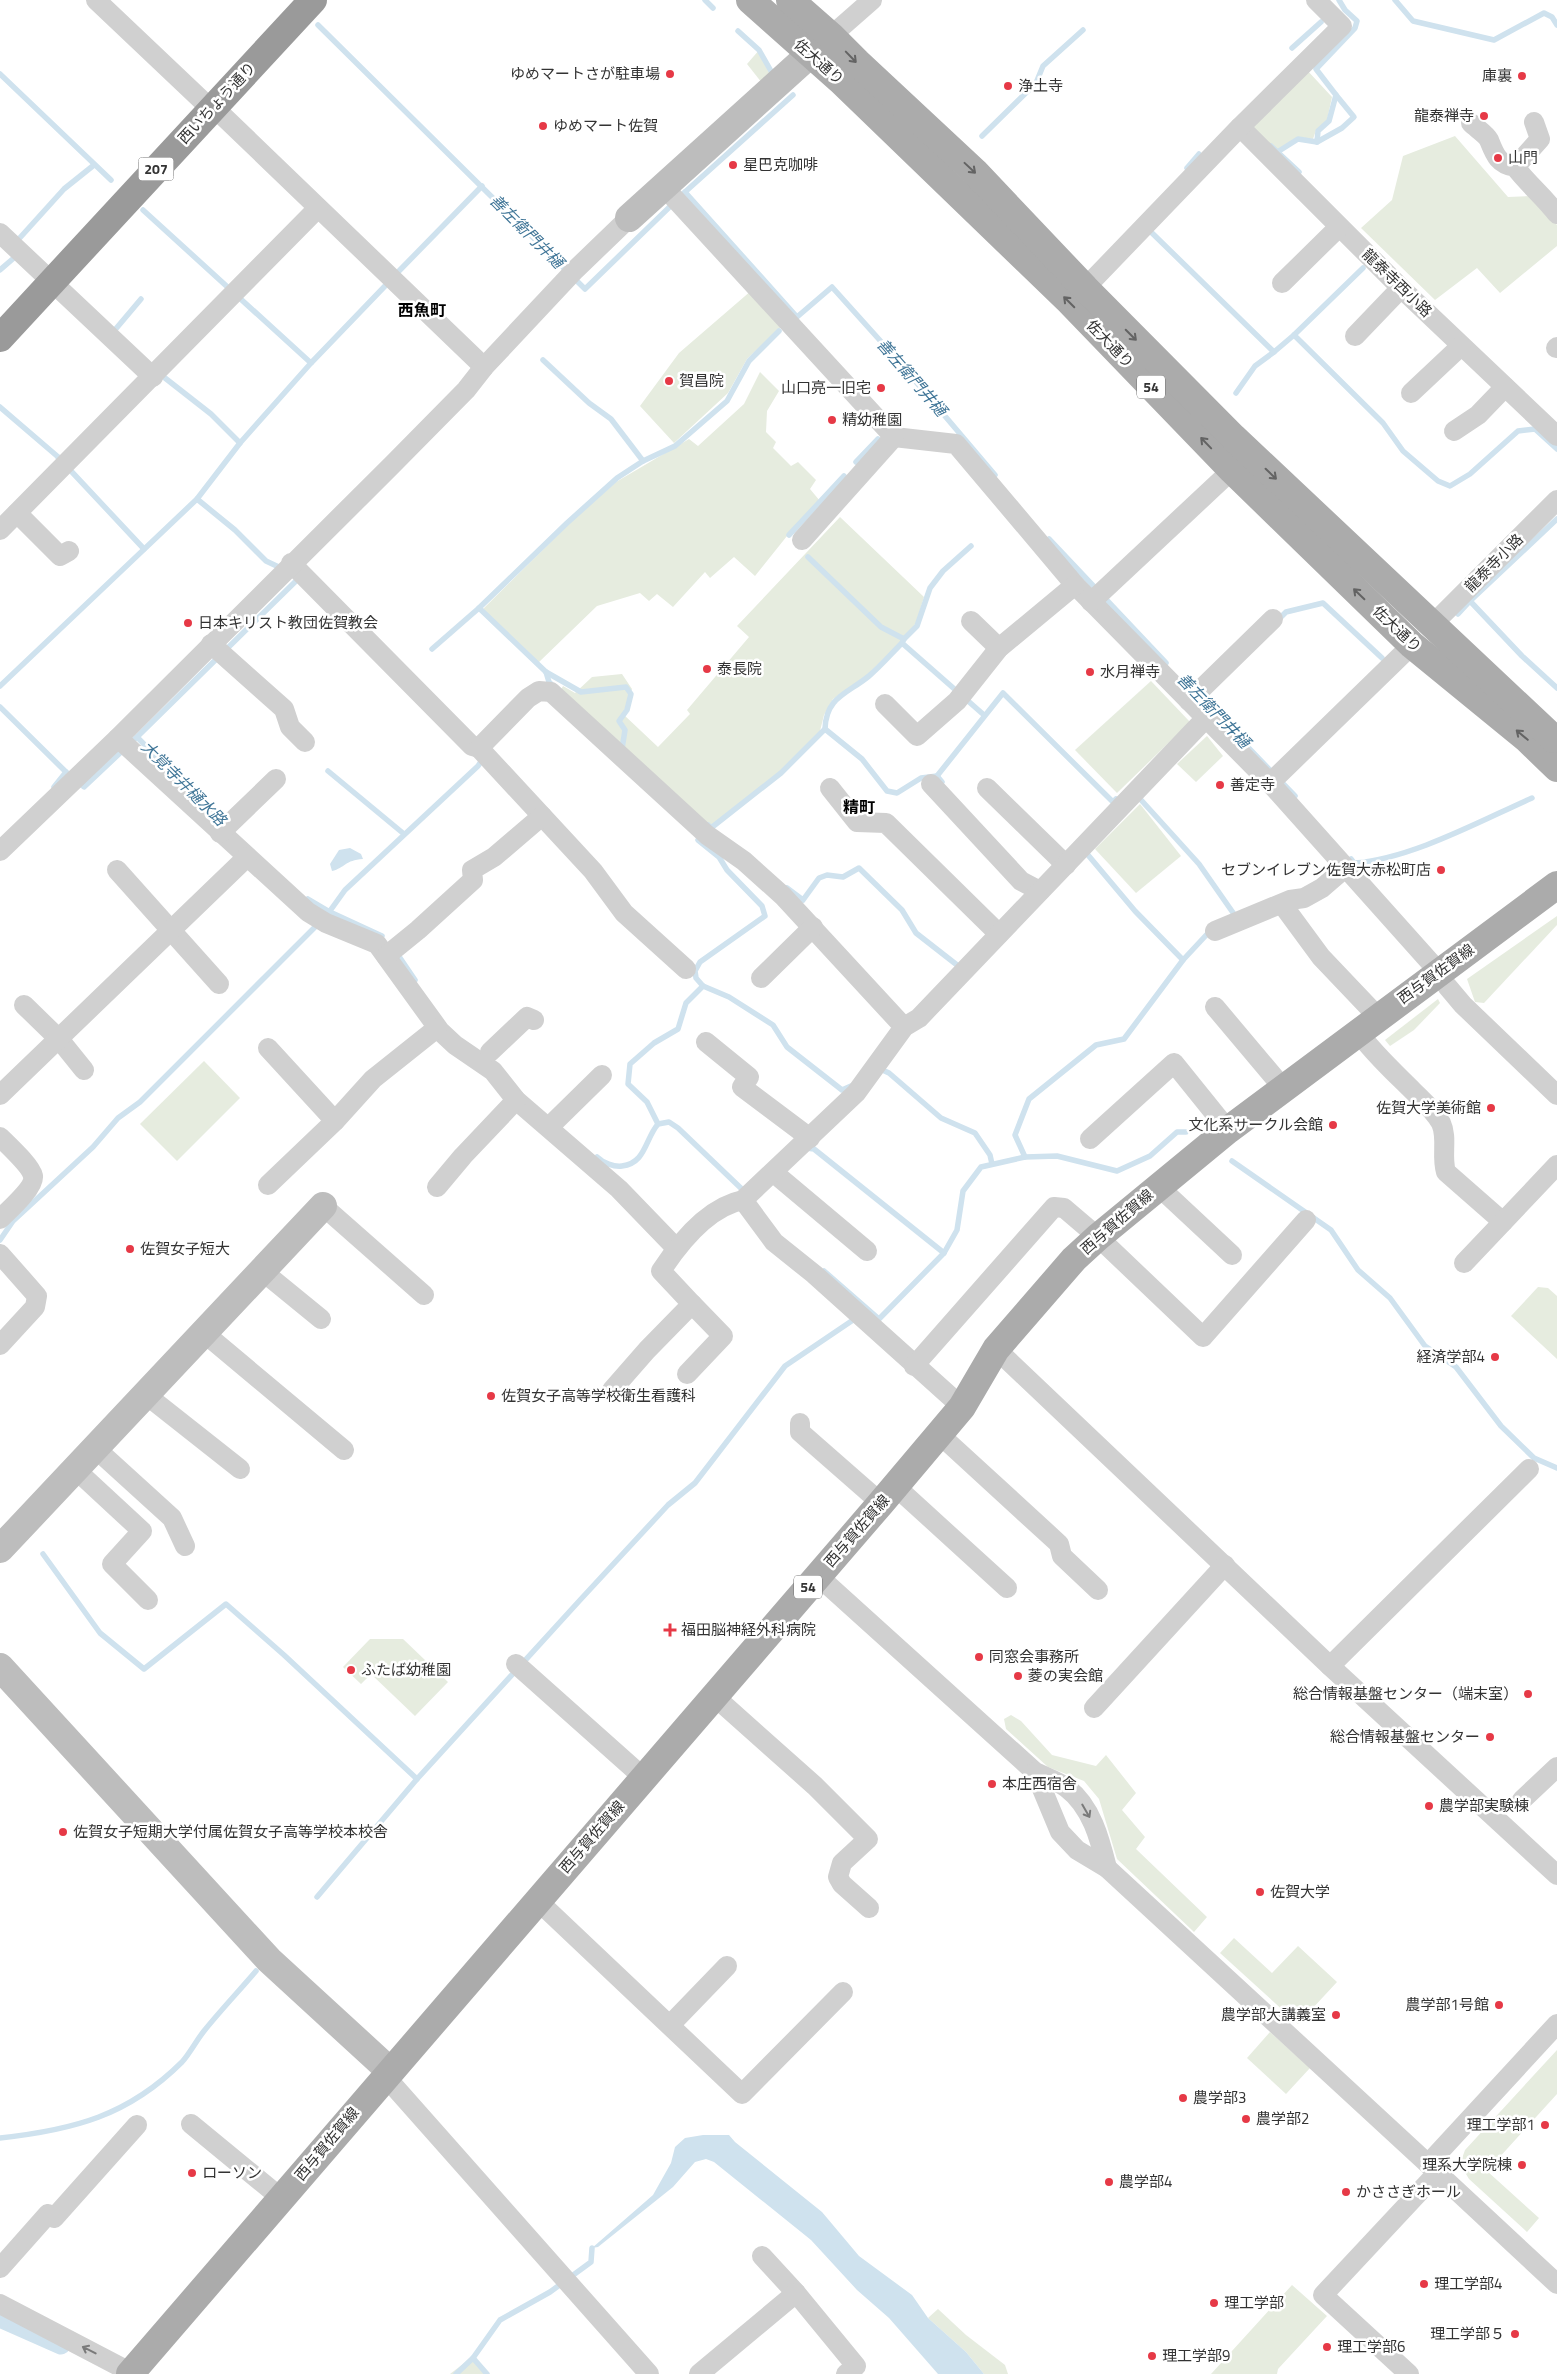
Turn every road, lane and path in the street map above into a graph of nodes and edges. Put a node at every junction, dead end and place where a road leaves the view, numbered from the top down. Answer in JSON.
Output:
{"nodes":[{"id":1,"x":96,"y":0,"type":"edge"},
{"id":2,"x":313,"y":0,"type":"edge"},
{"id":3,"x":750,"y":0,"type":"edge"},
{"id":4,"x":790,"y":0,"type":"edge"},
{"id":5,"x":872,"y":0,"type":"edge"},
{"id":6,"x":1316,"y":0,"type":"edge"},
{"id":7,"x":831,"y":36,"type":"junction"},
{"id":8,"x":811,"y":54,"type":"junction"},
{"id":9,"x":211,"y":109,"type":"junction"},
{"id":10,"x":1534,"y":122,"type":"dead end"},
{"id":11,"x":1471,"y":123,"type":"dead end"},
{"id":12,"x":1240,"y":127,"type":"junction"},
{"id":13,"x":1515,"y":167,"type":"junction"},
{"id":14,"x":672,"y":195,"type":"junction"},
{"id":15,"x":318,"y":208,"type":"junction"},
{"id":16,"x":1557,"y":214,"type":"edge"},
{"id":17,"x":629,"y":218,"type":"joint"},
{"id":18,"x":1339,"y":227,"type":"junction"},
{"id":19,"x":0,"y":233,"type":"edge"},
{"id":20,"x":52,"y":282,"type":"junction"},
{"id":21,"x":1282,"y":283,"type":"dead end"},
{"id":22,"x":1085,"y":288,"type":"junction"},
{"id":23,"x":1402,"y":288,"type":"junction"},
{"id":24,"x":1355,"y":336,"type":"dead end"},
{"id":25,"x":0,"y":338,"type":"edge"},
{"id":26,"x":1461,"y":346,"type":"junction"},
{"id":27,"x":484,"y":367,"type":"junction"},
{"id":28,"x":153,"y":377,"type":"junction"},
{"id":29,"x":1504,"y":387,"type":"junction"},
{"id":30,"x":1411,"y":393,"type":"dead end"},
{"id":31,"x":1454,"y":431,"type":"dead end"},
{"id":32,"x":1557,"y":436,"type":"edge"},
{"id":33,"x":894,"y":437,"type":"junction"},
{"id":34,"x":1232,"y":470,"type":"junction"},
{"id":35,"x":1557,"y":500,"type":"edge"},
{"id":36,"x":17,"y":514,"type":"junction"},
{"id":37,"x":0,"y":530,"type":"edge"},
{"id":38,"x":802,"y":540,"type":"dead end"},
{"id":39,"x":69,"y":551,"type":"dead end"},
{"id":40,"x":286,"y":568,"type":"junction"},
{"id":41,"x":1075,"y":585,"type":"junction"},
{"id":42,"x":1097,"y":597,"type":"junction"},
{"id":43,"x":1273,"y":619,"type":"dead end"},
{"id":44,"x":971,"y":621,"type":"dead end"},
{"id":45,"x":1431,"y":626,"type":"junction"},
{"id":46,"x":1412,"y":645,"type":"junction"},
{"id":47,"x":998,"y":648,"type":"junction"},
{"id":48,"x":218,"y":650,"type":"junction"},
{"id":49,"x":1193,"y":697,"type":"junction"},
{"id":50,"x":885,"y":704,"type":"dead end"},
{"id":51,"x":1206,"y":718,"type":"junction"},
{"id":52,"x":305,"y":742,"type":"dead end"},
{"id":53,"x":1557,"y":742,"type":"edge"},
{"id":54,"x":124,"y":743,"type":"junction"},
{"id":55,"x":483,"y":753,"type":"junction"},
{"id":56,"x":1557,"y":768,"type":"edge"},
{"id":57,"x":1275,"y":778,"type":"junction"},
{"id":58,"x":276,"y":779,"type":"dead end"},
{"id":59,"x":931,"y":784,"type":"dead end"},
{"id":60,"x":830,"y":788,"type":"dead end"},
{"id":61,"x":987,"y":788,"type":"dead end"},
{"id":62,"x":542,"y":816,"type":"junction"},
{"id":63,"x":226,"y":827,"type":"junction"},
{"id":64,"x":0,"y":851,"type":"edge"},
{"id":65,"x":247,"y":857,"type":"junction"},
{"id":66,"x":1066,"y":864,"type":"junction"},
{"id":67,"x":1340,"y":864,"type":"junction"},
{"id":68,"x":117,"y":870,"type":"dead end"},
{"id":69,"x":1557,"y":885,"type":"edge"},
{"id":70,"x":1040,"y":891,"type":"junction"},
{"id":71,"x":1282,"y":904,"type":"junction"},
{"id":72,"x":813,"y":927,"type":"junction"},
{"id":73,"x":170,"y":931,"type":"junction"},
{"id":74,"x":1214,"y":931,"type":"dead end"},
{"id":75,"x":999,"y":934,"type":"junction"},
{"id":76,"x":391,"y":952,"type":"junction"},
{"id":77,"x":686,"y":969,"type":"dead end"},
{"id":78,"x":760,"y":978,"type":"dead end"},
{"id":79,"x":1443,"y":979,"type":"junction"},
{"id":80,"x":219,"y":984,"type":"dead end"},
{"id":81,"x":24,"y":1005,"type":"dead end"},
{"id":82,"x":1215,"y":1007,"type":"dead end"},
{"id":83,"x":534,"y":1020,"type":"dead end"},
{"id":84,"x":1368,"y":1025,"type":"junction"},
{"id":85,"x":437,"y":1028,"type":"junction"},
{"id":86,"x":904,"y":1028,"type":"junction"},
{"id":87,"x":59,"y":1039,"type":"junction"},
{"id":88,"x":706,"y":1042,"type":"dead end"},
{"id":89,"x":268,"y":1048,"type":"dead end"},
{"id":90,"x":490,"y":1052,"type":"dead end"},
{"id":91,"x":84,"y":1070,"type":"dead end"},
{"id":92,"x":602,"y":1075,"type":"dead end"},
{"id":93,"x":1284,"y":1089,"type":"junction"},
{"id":94,"x":0,"y":1095,"type":"edge"},
{"id":95,"x":1557,"y":1095,"type":"edge"},
{"id":96,"x":516,"y":1100,"type":"junction"},
{"id":97,"x":335,"y":1121,"type":"junction"},
{"id":98,"x":553,"y":1122,"type":"junction"},
{"id":99,"x":1228,"y":1130,"type":"junction"},
{"id":100,"x":0,"y":1137,"type":"edge"},
{"id":101,"x":810,"y":1138,"type":"junction"},
{"id":102,"x":1090,"y":1139,"type":"dead end"},
{"id":103,"x":1557,"y":1165,"type":"edge"},
{"id":104,"x":780,"y":1178,"type":"dead end"},
{"id":105,"x":268,"y":1185,"type":"dead end"},
{"id":106,"x":1158,"y":1186,"type":"junction"},
{"id":107,"x":437,"y":1187,"type":"dead end"},
{"id":108,"x":747,"y":1195,"type":"junction"},
{"id":109,"x":323,"y":1206,"type":"joint"},
{"id":110,"x":0,"y":1219,"type":"edge"},
{"id":111,"x":1306,"y":1220,"type":"dead end"},
{"id":112,"x":1503,"y":1222,"type":"junction"},
{"id":113,"x":1098,"y":1237,"type":"junction"},
{"id":114,"x":676,"y":1248,"type":"junction"},
{"id":115,"x":867,"y":1251,"type":"dead end"},
{"id":116,"x":0,"y":1254,"type":"edge"},
{"id":117,"x":1232,"y":1255,"type":"dead end"},
{"id":118,"x":1464,"y":1263,"type":"dead end"},
{"id":119,"x":261,"y":1270,"type":"junction"},
{"id":120,"x":424,"y":1295,"type":"dead end"},
{"id":121,"x":692,"y":1304,"type":"junction"},
{"id":122,"x":321,"y":1319,"type":"dead end"},
{"id":123,"x":203,"y":1332,"type":"junction"},
{"id":124,"x":0,"y":1345,"type":"edge"},
{"id":125,"x":996,"y":1349,"type":"junction"},
{"id":126,"x":914,"y":1366,"type":"junction"},
{"id":127,"x":687,"y":1374,"type":"dead end"},
{"id":128,"x":612,"y":1390,"type":"dead end"},
{"id":129,"x":145,"y":1394,"type":"junction"},
{"id":130,"x":962,"y":1407,"type":"junction"},
{"id":131,"x":800,"y":1423,"type":"dead end"},
{"id":132,"x":939,"y":1434,"type":"junction"},
{"id":133,"x":95,"y":1448,"type":"junction"},
{"id":134,"x":344,"y":1450,"type":"dead end"},
{"id":135,"x":75,"y":1469,"type":"junction"},
{"id":136,"x":240,"y":1469,"type":"dead end"},
{"id":137,"x":1529,"y":1470,"type":"dead end"},
{"id":138,"x":888,"y":1494,"type":"junction"},
{"id":139,"x":185,"y":1546,"type":"dead end"},
{"id":140,"x":0,"y":1549,"type":"edge"},
{"id":141,"x":1225,"y":1565,"type":"junction"},
{"id":142,"x":818,"y":1576,"type":"junction"},
{"id":143,"x":1007,"y":1588,"type":"dead end"},
{"id":144,"x":1098,"y":1590,"type":"dead end"},
{"id":145,"x":148,"y":1600,"type":"dead end"},
{"id":146,"x":1330,"y":1666,"type":"junction"},
{"id":147,"x":0,"y":1667,"type":"edge"},
{"id":148,"x":520,"y":1667,"type":"dead end"},
{"id":149,"x":714,"y":1696,"type":"junction"},
{"id":150,"x":1094,"y":1708,"type":"dead end"},
{"id":151,"x":1557,"y":1766,"type":"edge"},
{"id":152,"x":1035,"y":1772,"type":"junction"},
{"id":153,"x":644,"y":1778,"type":"junction"},
{"id":154,"x":1522,"y":1800,"type":"dead end"},
{"id":155,"x":1107,"y":1868,"type":"junction"},
{"id":156,"x":1557,"y":1876,"type":"edge"},
{"id":157,"x":538,"y":1901,"type":"junction"},
{"id":158,"x":869,"y":1908,"type":"dead end"},
{"id":159,"x":727,"y":1966,"type":"dead end"},
{"id":160,"x":843,"y":1992,"type":"dead end"},
{"id":161,"x":1557,"y":2024,"type":"edge"},
{"id":162,"x":670,"y":2025,"type":"junction"},
{"id":163,"x":390,"y":2071,"type":"junction"},
{"id":164,"x":191,"y":2124,"type":"dead end"},
{"id":165,"x":137,"y":2125,"type":"dead end"},
{"id":166,"x":1433,"y":2168,"type":"junction"},
{"id":167,"x":281,"y":2198,"type":"junction"},
{"id":168,"x":762,"y":2256,"type":"dead end"},
{"id":169,"x":0,"y":2268,"type":"edge"},
{"id":170,"x":1557,"y":2284,"type":"edge"},
{"id":171,"x":796,"y":2293,"type":"junction"},
{"id":172,"x":0,"y":2304,"type":"edge"},
{"id":173,"x":132,"y":2373,"type":"edge"},
{"id":174,"x":649,"y":2374,"type":"edge"},
{"id":175,"x":699,"y":2374,"type":"edge"},
{"id":176,"x":846,"y":2374,"type":"edge"},
{"id":177,"x":1409,"y":2374,"type":"edge"}],
"edges":[{"from":1,"to":9,"type":"street"},
{"from":2,"to":9,"type":"highway","name":"西いちょう通り","number":"207"},
{"from":3,"to":8,"type":"main road","name":"佐大通り","number":"54"},
{"from":4,"to":7,"type":"main road","name":"佐大通り","number":"54"},
{"from":5,"to":7,"type":"street"},
{"from":6,"to":12,"type":"street"},
{"from":7,"to":8,"type":"street"},
{"from":7,"to":22,"type":"main road","name":"佐大通り","number":"54","one_way":true},
{"from":8,"to":14,"type":"street"},
{"from":34,"to":8,"type":"main road","name":"佐大通り","number":"54","one_way":true},
{"from":9,"to":15,"type":"street"},
{"from":9,"to":20,"type":"highway","name":"西いちょう通り","number":"207"},
{"from":10,"to":13,"type":"street"},
{"from":11,"to":13,"type":"street"},
{"from":12,"to":18,"type":"street","name":"龍泰寺西小路"},
{"from":12,"to":22,"type":"street"},
{"from":13,"to":16,"type":"street"},
{"from":14,"to":17,"type":"street"},
{"from":14,"to":33,"type":"street"},
{"from":15,"to":27,"type":"street"},
{"from":15,"to":28,"type":"street"},
{"from":17,"to":27,"type":"street"},
{"from":18,"to":21,"type":"street"},
{"from":18,"to":23,"type":"street","name":"龍泰寺西小路"},
{"from":19,"to":20,"type":"street"},
{"from":20,"to":25,"type":"highway","name":"西いちょう通り","number":"207"},
{"from":20,"to":28,"type":"street"},
{"from":22,"to":45,"type":"main road","name":"佐大通り","number":"54","one_way":true},
{"from":23,"to":24,"type":"street"},
{"from":23,"to":26,"type":"street","name":"龍泰寺西小路"},
{"from":26,"to":29,"type":"street","name":"龍泰寺西小路"},
{"from":26,"to":30,"type":"street"},
{"from":27,"to":40,"type":"street"},
{"from":28,"to":36,"type":"street"},
{"from":29,"to":31,"type":"street"},
{"from":29,"to":32,"type":"street","name":"龍泰寺西小路"},
{"from":33,"to":38,"type":"street"},
{"from":33,"to":41,"type":"street"},
{"from":34,"to":42,"type":"street"},
{"from":46,"to":34,"type":"main road","name":"佐大通り","number":"54","one_way":true},
{"from":35,"to":45,"type":"street","name":"龍泰寺小路"},
{"from":36,"to":37,"type":"street"},
{"from":36,"to":39,"type":"street"},
{"from":40,"to":48,"type":"street"},
{"from":40,"to":55,"type":"street"},
{"from":41,"to":42,"type":"street"},
{"from":41,"to":47,"type":"street"},
{"from":42,"to":49,"type":"street"},
{"from":43,"to":49,"type":"street"},
{"from":44,"to":47,"type":"street"},
{"from":45,"to":53,"type":"main road","name":"佐大通り","number":"54"},
{"from":56,"to":46,"type":"main road","name":"佐大通り","number":"54","one_way":true},
{"from":46,"to":57,"type":"street"},
{"from":47,"to":50,"type":"street"},
{"from":48,"to":52,"type":"street"},
{"from":48,"to":54,"type":"street"},
{"from":49,"to":51,"type":"street"},
{"from":51,"to":57,"type":"street"},
{"from":51,"to":66,"type":"street"},
{"from":54,"to":63,"type":"street"},
{"from":54,"to":64,"type":"street"},
{"from":55,"to":62,"type":"street"},
{"from":55,"to":72,"type":"street"},
{"from":57,"to":67,"type":"street"},
{"from":58,"to":63,"type":"street"},
{"from":59,"to":70,"type":"street"},
{"from":60,"to":75,"type":"street"},
{"from":61,"to":66,"type":"street"},
{"from":62,"to":76,"type":"street"},
{"from":62,"to":77,"type":"street"},
{"from":63,"to":65,"type":"street"},
{"from":65,"to":73,"type":"street"},
{"from":65,"to":76,"type":"street"},
{"from":66,"to":70,"type":"street"},
{"from":67,"to":71,"type":"street"},
{"from":67,"to":79,"type":"street"},
{"from":68,"to":73,"type":"street"},
{"from":69,"to":79,"type":"main road","name":"西与賀佐賀線","number":"54"},
{"from":70,"to":75,"type":"street"},
{"from":71,"to":74,"type":"street"},
{"from":71,"to":84,"type":"street"},
{"from":72,"to":78,"type":"street"},
{"from":72,"to":86,"type":"street"},
{"from":73,"to":80,"type":"street"},
{"from":73,"to":87,"type":"street"},
{"from":75,"to":86,"type":"street"},
{"from":76,"to":85,"type":"street"},
{"from":79,"to":84,"type":"main road","name":"西与賀佐賀線","number":"54"},
{"from":79,"to":95,"type":"street"},
{"from":81,"to":87,"type":"street"},
{"from":82,"to":93,"type":"street"},
{"from":83,"to":90,"type":"street"},
{"from":84,"to":93,"type":"main road","name":"西与賀佐賀線","number":"54"},
{"from":84,"to":112,"type":"street"},
{"from":85,"to":96,"type":"street"},
{"from":85,"to":97,"type":"street"},
{"from":86,"to":101,"type":"street"},
{"from":87,"to":91,"type":"street"},
{"from":87,"to":94,"type":"street"},
{"from":88,"to":101,"type":"street"},
{"from":89,"to":97,"type":"street"},
{"from":92,"to":98,"type":"street"},
{"from":93,"to":99,"type":"main road","name":"西与賀佐賀線","number":"54"},
{"from":96,"to":98,"type":"street"},
{"from":96,"to":107,"type":"street"},
{"from":97,"to":105,"type":"street"},
{"from":98,"to":114,"type":"street"},
{"from":99,"to":102,"type":"street"},
{"from":99,"to":106,"type":"main road","name":"西与賀佐賀線","number":"54"},
{"from":100,"to":110,"type":"street"},
{"from":101,"to":108,"type":"street"},
{"from":103,"to":112,"type":"street"},
{"from":104,"to":115,"type":"street"},
{"from":106,"to":113,"type":"main road","name":"西与賀佐賀線","number":"54"},
{"from":106,"to":117,"type":"street"},
{"from":108,"to":114,"type":"street"},
{"from":108,"to":126,"type":"street"},
{"from":109,"to":119,"type":"street"},
{"from":109,"to":120,"type":"street"},
{"from":111,"to":113,"type":"street"},
{"from":112,"to":118,"type":"street"},
{"from":113,"to":125,"type":"main road","name":"西与賀佐賀線","number":"54"},
{"from":113,"to":126,"type":"street"},
{"from":114,"to":121,"type":"street"},
{"from":116,"to":124,"type":"street"},
{"from":119,"to":122,"type":"street"},
{"from":119,"to":123,"type":"street"},
{"from":121,"to":127,"type":"street"},
{"from":121,"to":128,"type":"street"},
{"from":123,"to":129,"type":"street"},
{"from":123,"to":134,"type":"street"},
{"from":125,"to":130,"type":"main road","name":"西与賀佐賀線","number":"54"},
{"from":125,"to":141,"type":"street"},
{"from":126,"to":130,"type":"street"},
{"from":129,"to":133,"type":"street"},
{"from":129,"to":136,"type":"street"},
{"from":130,"to":132,"type":"main road","name":"西与賀佐賀線","number":"54"},
{"from":131,"to":138,"type":"street"},
{"from":132,"to":138,"type":"main road","name":"西与賀佐賀線","number":"54"},
{"from":132,"to":144,"type":"street"},
{"from":133,"to":135,"type":"street"},
{"from":133,"to":139,"type":"street"},
{"from":135,"to":140,"type":"street"},
{"from":135,"to":145,"type":"street"},
{"from":137,"to":146,"type":"street"},
{"from":138,"to":142,"type":"main road","name":"西与賀佐賀線","number":"54"},
{"from":138,"to":143,"type":"street"},
{"from":141,"to":146,"type":"street"},
{"from":141,"to":150,"type":"street"},
{"from":142,"to":149,"type":"main road","name":"西与賀佐賀線","number":"54"},
{"from":142,"to":152,"type":"street"},
{"from":146,"to":156,"type":"street"},
{"from":147,"to":163,"type":"street"},
{"from":148,"to":153,"type":"street"},
{"from":149,"to":153,"type":"main road","name":"西与賀佐賀線","number":"54"},
{"from":149,"to":158,"type":"street"},
{"from":151,"to":154,"type":"street"},
{"from":152,"to":155,"type":"street"},
{"from":152,"to":155,"type":"street","one_way":true},
{"from":153,"to":157,"type":"main road","name":"西与賀佐賀線","number":"54"},
{"from":155,"to":166,"type":"street"},
{"from":157,"to":162,"type":"street"},
{"from":157,"to":163,"type":"main road","name":"西与賀佐賀線","number":"54"},
{"from":159,"to":162,"type":"street"},
{"from":160,"to":162,"type":"street"},
{"from":161,"to":166,"type":"street"},
{"from":163,"to":167,"type":"main road","name":"西与賀佐賀線","number":"54"},
{"from":163,"to":174,"type":"street"},
{"from":164,"to":167,"type":"street"},
{"from":165,"to":169,"type":"street"},
{"from":166,"to":170,"type":"street"},
{"from":166,"to":177,"type":"street"},
{"from":167,"to":173,"type":"main road","name":"西与賀佐賀線","number":"54"},
{"from":168,"to":171,"type":"street"},
{"from":171,"to":175,"type":"street"},
{"from":171,"to":176,"type":"street"},
{"from":173,"to":172,"type":"street","one_way":true}]}
